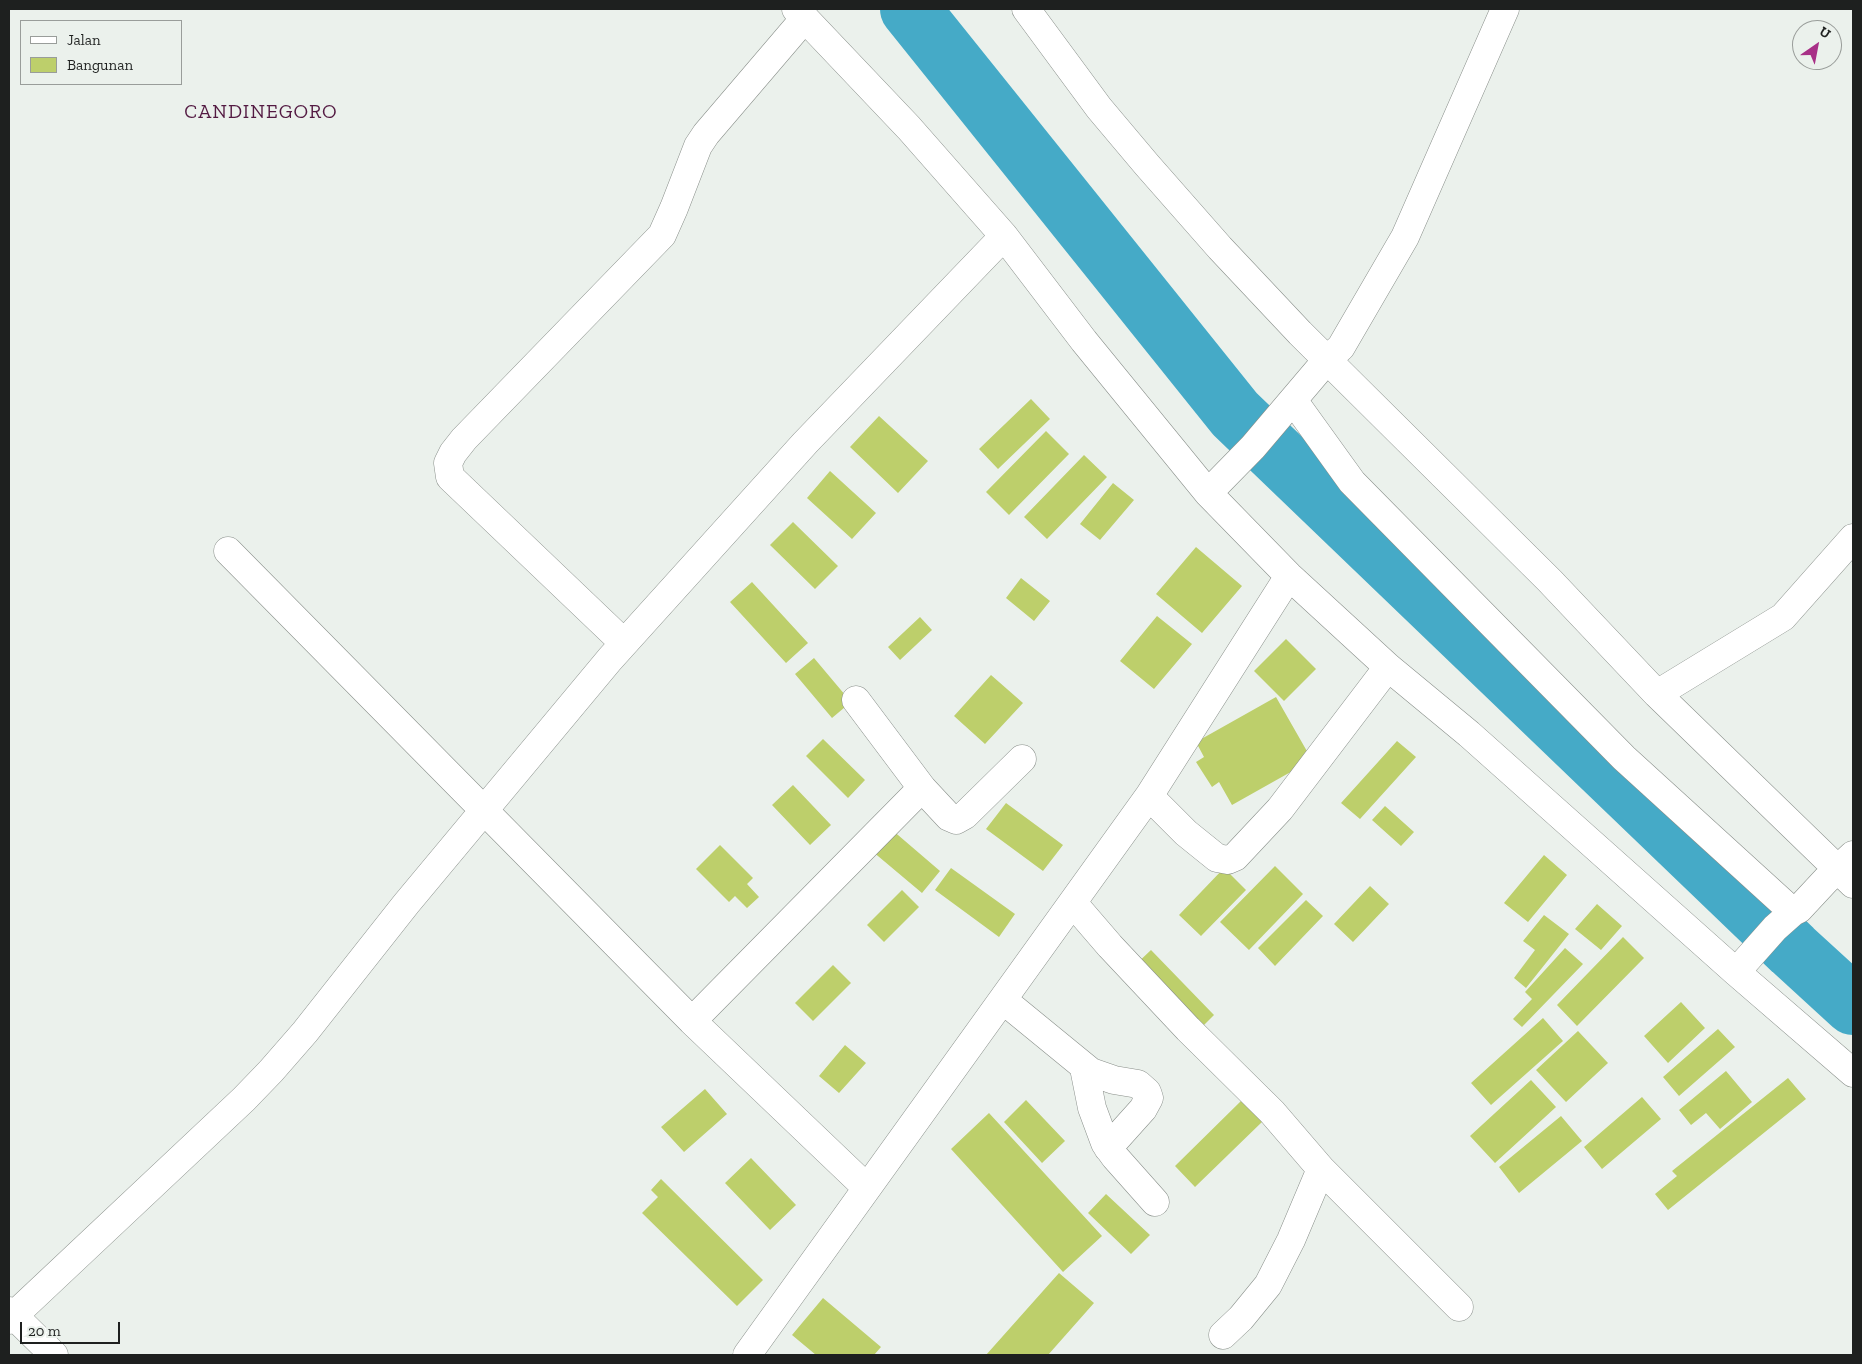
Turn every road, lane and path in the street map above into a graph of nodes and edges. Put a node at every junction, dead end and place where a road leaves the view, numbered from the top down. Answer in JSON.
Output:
{"nodes":[{"id":1,"x":1026,"y":9,"type":"edge"},
{"id":2,"x":1504,"y":9,"type":"edge"},
{"id":3,"x":800,"y":14,"type":"edge"},
{"id":4,"x":1004,"y":236,"type":"junction"},
{"id":5,"x":1330,"y":367,"type":"junction"},
{"id":6,"x":1294,"y":400,"type":"junction"},
{"id":7,"x":1208,"y":493,"type":"junction"},
{"id":8,"x":1853,"y":538,"type":"edge"},
{"id":9,"x":228,"y":551,"type":"dead end"},
{"id":10,"x":1289,"y":576,"type":"junction"},
{"id":11,"x":624,"y":643,"type":"junction"},
{"id":12,"x":1388,"y":668,"type":"junction"},
{"id":13,"x":1657,"y":694,"type":"junction"},
{"id":14,"x":856,"y":700,"type":"dead end"},
{"id":15,"x":1022,"y":759,"type":"dead end"},
{"id":16,"x":922,"y":788,"type":"junction"},
{"id":17,"x":1149,"y":796,"type":"junction"},
{"id":18,"x":483,"y":811,"type":"junction"},
{"id":19,"x":1843,"y":872,"type":"edge"},
{"id":20,"x":1072,"y":903,"type":"junction"},
{"id":21,"x":1789,"y":916,"type":"junction"},
{"id":22,"x":1742,"y":967,"type":"junction"},
{"id":23,"x":1003,"y":1000,"type":"junction"},
{"id":24,"x":692,"y":1021,"type":"junction"},
{"id":25,"x":1084,"y":1068,"type":"junction"},
{"id":26,"x":1853,"y":1073,"type":"edge"},
{"id":27,"x":1108,"y":1148,"type":"junction"},
{"id":28,"x":1320,"y":1169,"type":"junction"},
{"id":29,"x":858,"y":1180,"type":"junction"},
{"id":30,"x":1155,"y":1202,"type":"dead end"},
{"id":31,"x":1459,"y":1307,"type":"dead end"},
{"id":32,"x":10,"y":1316,"type":"edge"},
{"id":33,"x":1223,"y":1334,"type":"dead end"},
{"id":34,"x":54,"y":1355,"type":"edge"},
{"id":35,"x":747,"y":1355,"type":"edge"}],
"edges":[{"from":1,"to":5,"type":"street"},
{"from":2,"to":5,"type":"street"},
{"from":3,"to":4,"type":"street"},
{"from":3,"to":11,"type":"street"},
{"from":4,"to":7,"type":"street"},
{"from":4,"to":11,"type":"street"},
{"from":5,"to":6,"type":"street"},
{"from":5,"to":13,"type":"street"},
{"from":6,"to":7,"type":"street"},
{"from":6,"to":21,"type":"street"},
{"from":7,"to":10,"type":"street"},
{"from":8,"to":13,"type":"street"},
{"from":9,"to":18,"type":"street"},
{"from":10,"to":12,"type":"street"},
{"from":10,"to":17,"type":"street"},
{"from":11,"to":18,"type":"street"},
{"from":12,"to":17,"type":"street"},
{"from":12,"to":22,"type":"street"},
{"from":13,"to":19,"type":"street"},
{"from":14,"to":16,"type":"street"},
{"from":15,"to":16,"type":"street"},
{"from":16,"to":24,"type":"street"},
{"from":17,"to":20,"type":"street"},
{"from":18,"to":24,"type":"street"},
{"from":18,"to":32,"type":"street"},
{"from":19,"to":21,"type":"street"},
{"from":20,"to":23,"type":"street"},
{"from":20,"to":28,"type":"street"},
{"from":21,"to":22,"type":"street"},
{"from":22,"to":26,"type":"street"},
{"from":23,"to":25,"type":"street"},
{"from":23,"to":29,"type":"street"},
{"from":24,"to":29,"type":"street"},
{"from":25,"to":27,"type":"street"},
{"from":25,"to":27,"type":"street"},
{"from":27,"to":30,"type":"street"},
{"from":28,"to":31,"type":"street"},
{"from":28,"to":33,"type":"street"},
{"from":29,"to":35,"type":"street"},
{"from":32,"to":34,"type":"street"}]}
